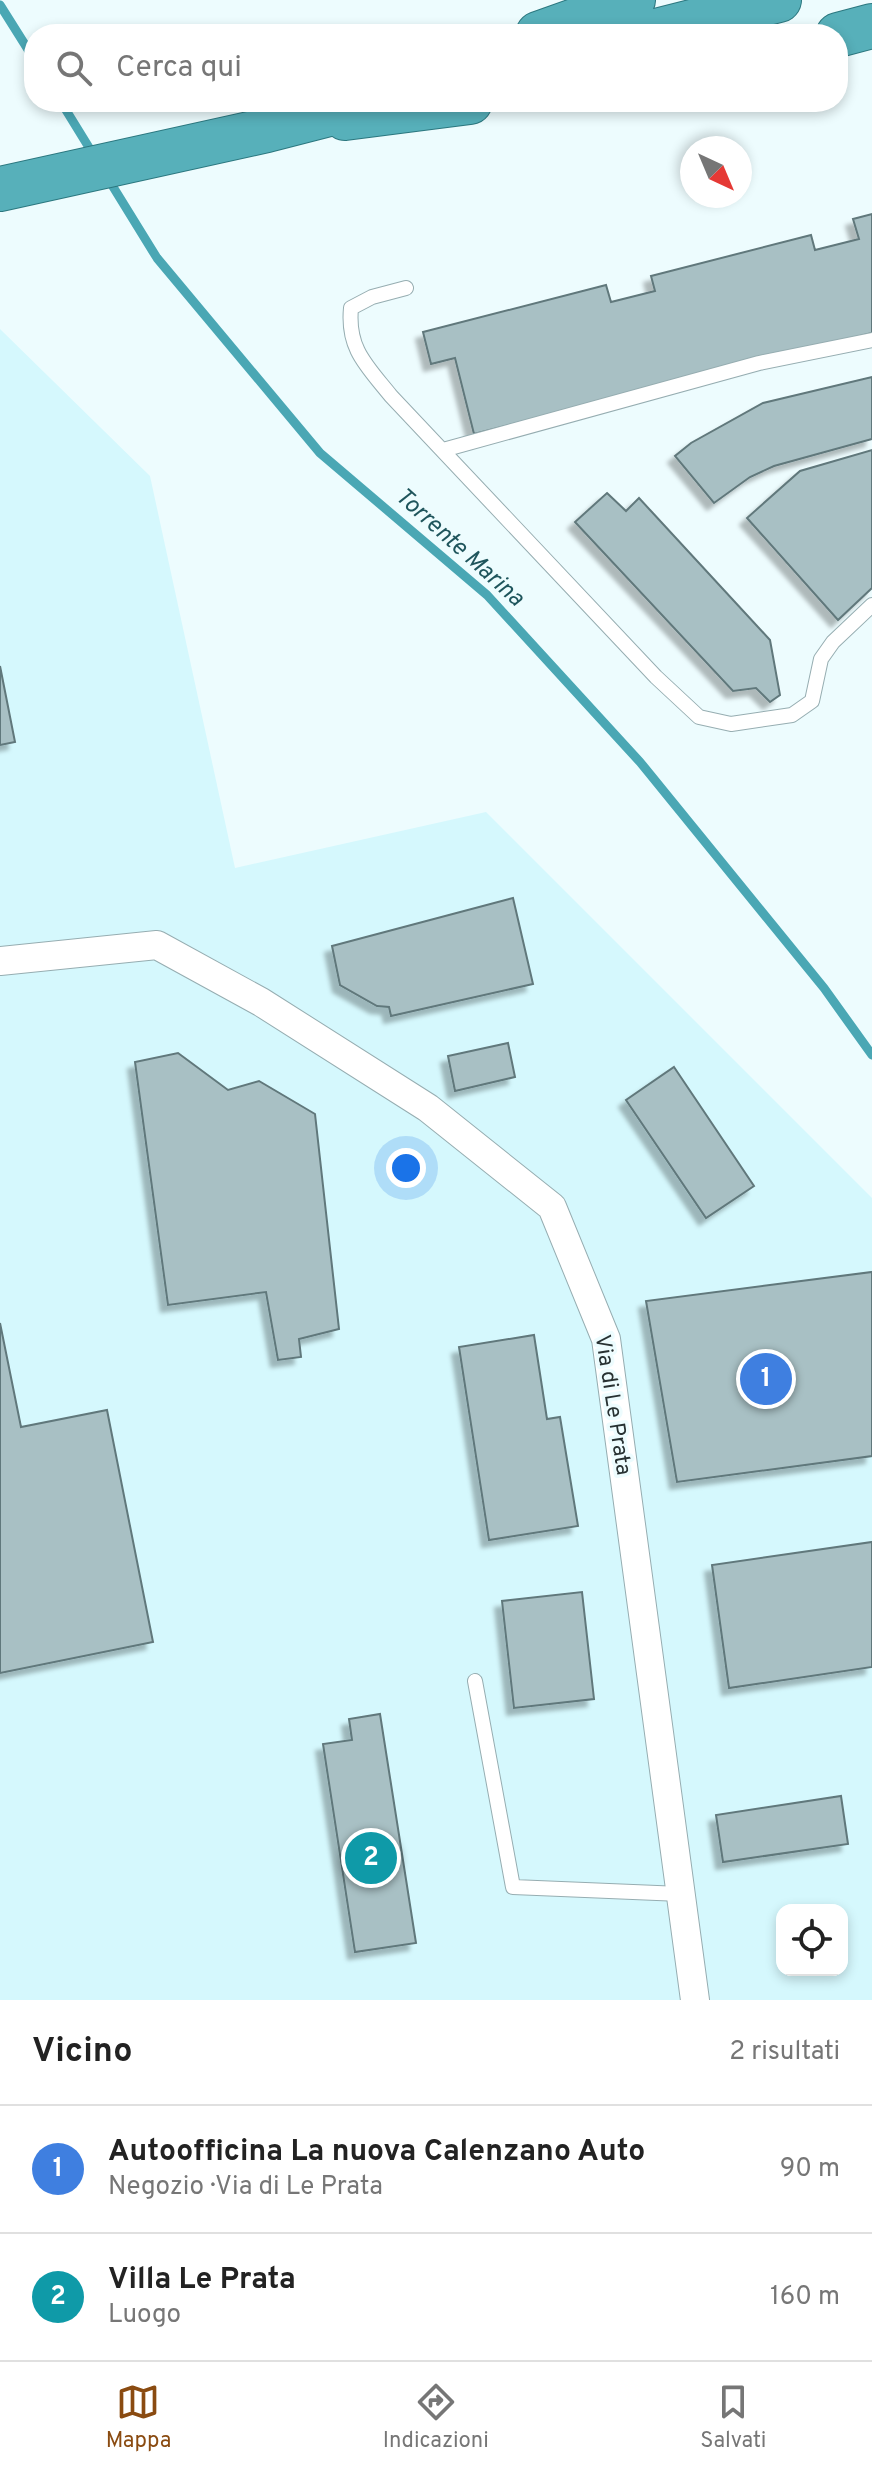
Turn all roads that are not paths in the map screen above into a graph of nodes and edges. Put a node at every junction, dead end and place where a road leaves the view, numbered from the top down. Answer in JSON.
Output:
{"nodes":[{"id":1,"x":633,"y":0,"type":"edge"},
{"id":2,"x":779,"y":0,"type":"edge"},
{"id":3,"x":566,"y":24,"type":"edge"},
{"id":4,"x":684,"y":24,"type":"edge"},
{"id":5,"x":872,"y":26,"type":"edge"},
{"id":6,"x":848,"y":32,"type":"edge"},
{"id":7,"x":321,"y":112,"type":"edge"},
{"id":8,"x":337,"y":112,"type":"edge"},
{"id":9,"x":395,"y":112,"type":"edge"},
{"id":10,"x":275,"y":128,"type":"junction"},
{"id":11,"x":0,"y":189,"type":"edge"},
{"id":12,"x":406,"y":288,"type":"dead end"},
{"id":13,"x":872,"y":340,"type":"edge"},
{"id":14,"x":443,"y":450,"type":"junction"},
{"id":15,"x":872,"y":605,"type":"edge"},
{"id":16,"x":0,"y":961,"type":"edge"},
{"id":17,"x":475,"y":1681,"type":"dead end"},
{"id":18,"x":681,"y":1894,"type":"junction"},
{"id":19,"x":695,"y":2000,"type":"edge"}],
"edges":[{"from":1,"to":3,"type":"highway"},
{"from":2,"to":4,"type":"highway"},
{"from":5,"to":6,"type":"highway"},
{"from":7,"to":10,"type":"highway"},
{"from":8,"to":10,"type":"highway"},
{"from":9,"to":10,"type":"highway"},
{"from":10,"to":11,"type":"highway"},
{"from":12,"to":14,"type":"lane"},
{"from":13,"to":14,"type":"lane"},
{"from":14,"to":15,"type":"lane"},
{"from":16,"to":18,"type":"street","name":"Via di Le Prata"},
{"from":17,"to":18,"type":"lane"},
{"from":18,"to":19,"type":"street","name":"Via di Le Prata"}]}
